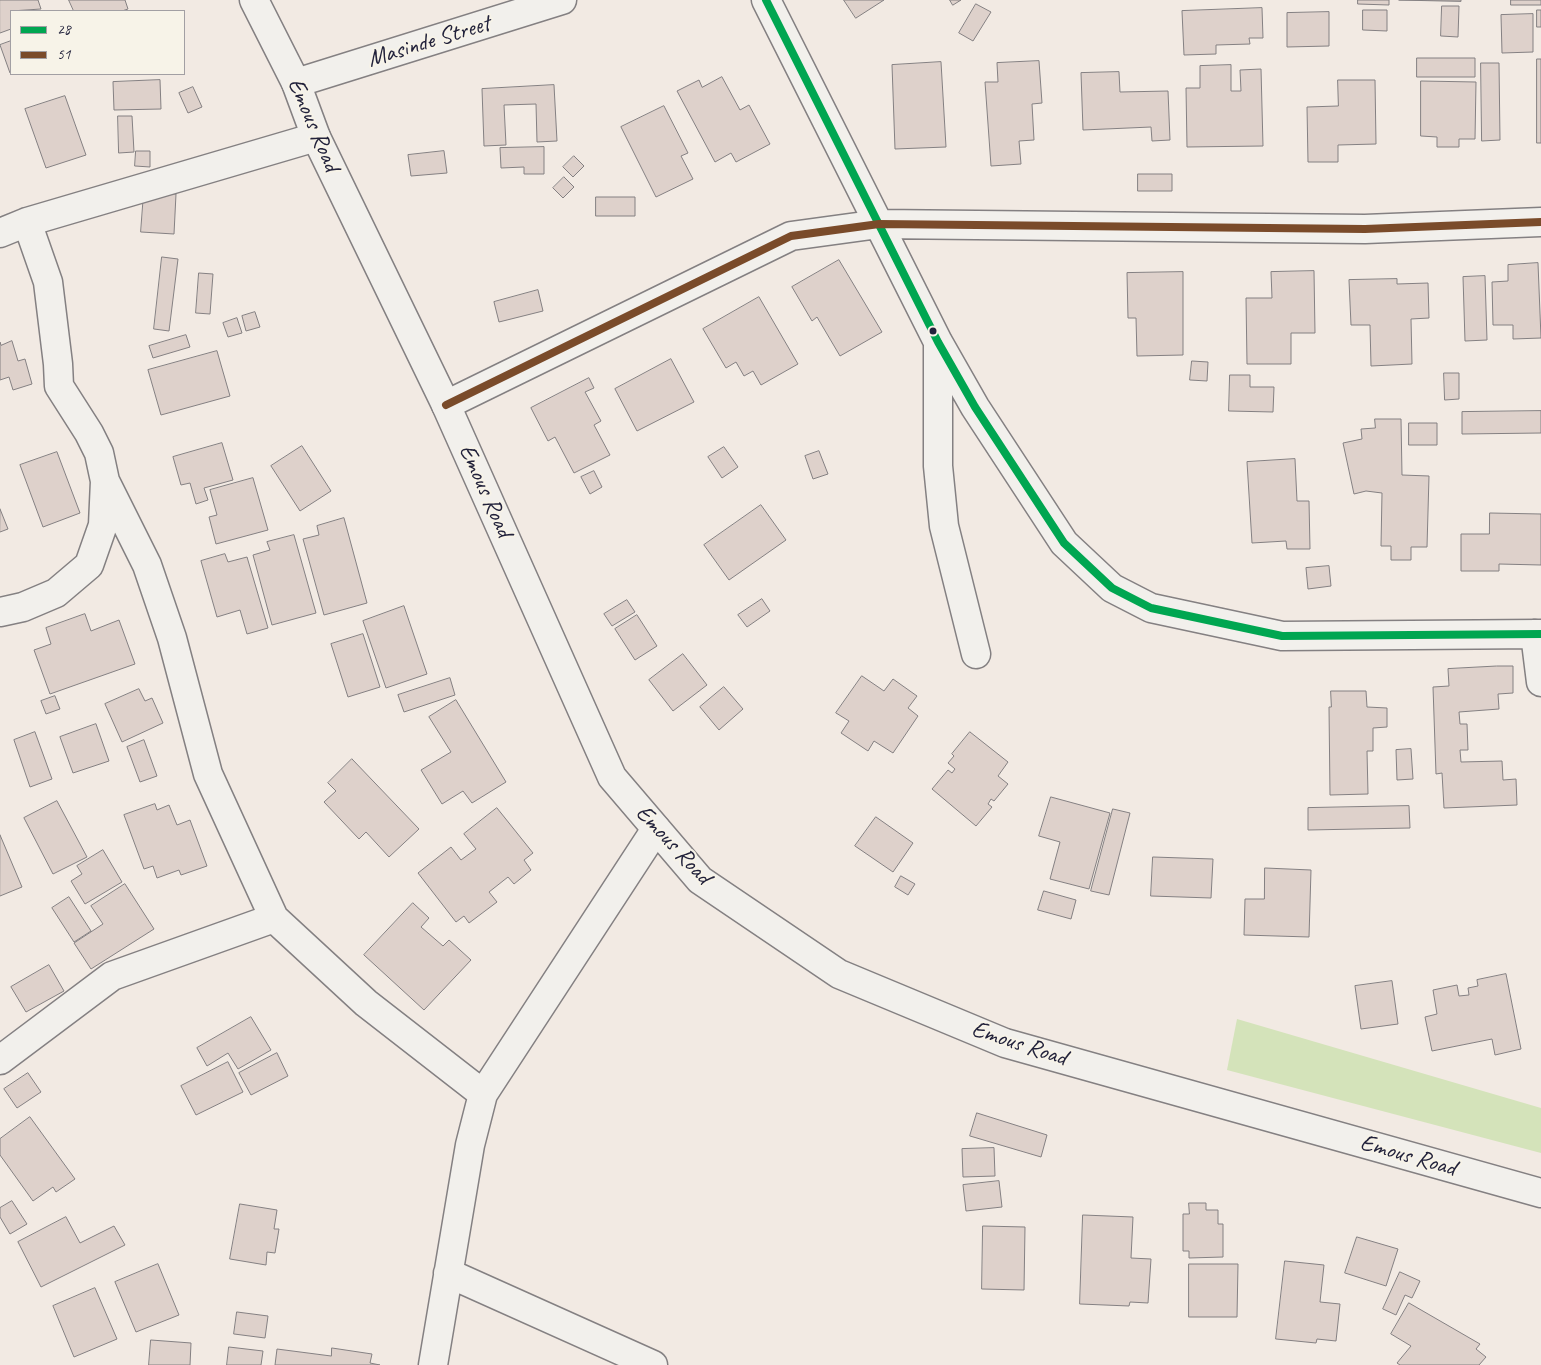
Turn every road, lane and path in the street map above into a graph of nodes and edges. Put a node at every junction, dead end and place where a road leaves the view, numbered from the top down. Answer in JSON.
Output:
{"nodes":[{"id":1,"x":254,"y":0,"type":"edge"},
{"id":2,"x":562,"y":0,"type":"edge"},
{"id":3,"x":766,"y":0,"type":"edge"},
{"id":4,"x":296,"y":83,"type":"junction"},
{"id":5,"x":316,"y":137,"type":"junction"},
{"id":6,"x":27,"y":222,"type":"junction"},
{"id":7,"x":1541,"y":222,"type":"edge"},
{"id":8,"x":879,"y":224,"type":"junction"},
{"id":9,"x":0,"y":233,"type":"edge"},
{"id":10,"x":938,"y":342,"type":"junction"},
{"id":11,"x":446,"y":405,"type":"junction"},
{"id":12,"x":105,"y":481,"type":"junction"},
{"id":13,"x":0,"y":612,"type":"edge"},
{"id":14,"x":1538,"y":634,"type":"edge"},
{"id":15,"x":976,"y":654,"type":"dead end"},
{"id":16,"x":1541,"y":682,"type":"edge"},
{"id":17,"x":656,"y":829,"type":"junction"},
{"id":18,"x":274,"y":918,"type":"junction"},
{"id":19,"x":0,"y":1060,"type":"edge"},
{"id":20,"x":483,"y":1094,"type":"junction"},
{"id":21,"x":1541,"y":1193,"type":"edge"},
{"id":22,"x":448,"y":1273,"type":"junction"},
{"id":23,"x":433,"y":1365,"type":"edge"},
{"id":24,"x":653,"y":1365,"type":"edge"}],
"edges":[{"from":1,"to":4,"type":"street","name":"Emous Road"},
{"from":2,"to":4,"type":"street","name":"Masinde Street"},
{"from":3,"to":8,"type":"street"},
{"from":4,"to":5,"type":"street","name":"Emous Road"},
{"from":5,"to":6,"type":"street"},
{"from":5,"to":11,"type":"street","name":"Emous Road"},
{"from":6,"to":9,"type":"street"},
{"from":6,"to":12,"type":"street"},
{"from":7,"to":8,"type":"street"},
{"from":8,"to":10,"type":"street"},
{"from":8,"to":11,"type":"street"},
{"from":10,"to":14,"type":"street"},
{"from":10,"to":15,"type":"street"},
{"from":11,"to":17,"type":"street","name":"Emous Road"},
{"from":12,"to":13,"type":"street"},
{"from":12,"to":18,"type":"street"},
{"from":14,"to":16,"type":"street"},
{"from":17,"to":20,"type":"street"},
{"from":17,"to":21,"type":"street","name":"Emous Road"},
{"from":18,"to":19,"type":"street"},
{"from":18,"to":20,"type":"street"},
{"from":20,"to":22,"type":"street"},
{"from":22,"to":23,"type":"street"},
{"from":22,"to":24,"type":"street"}]}
